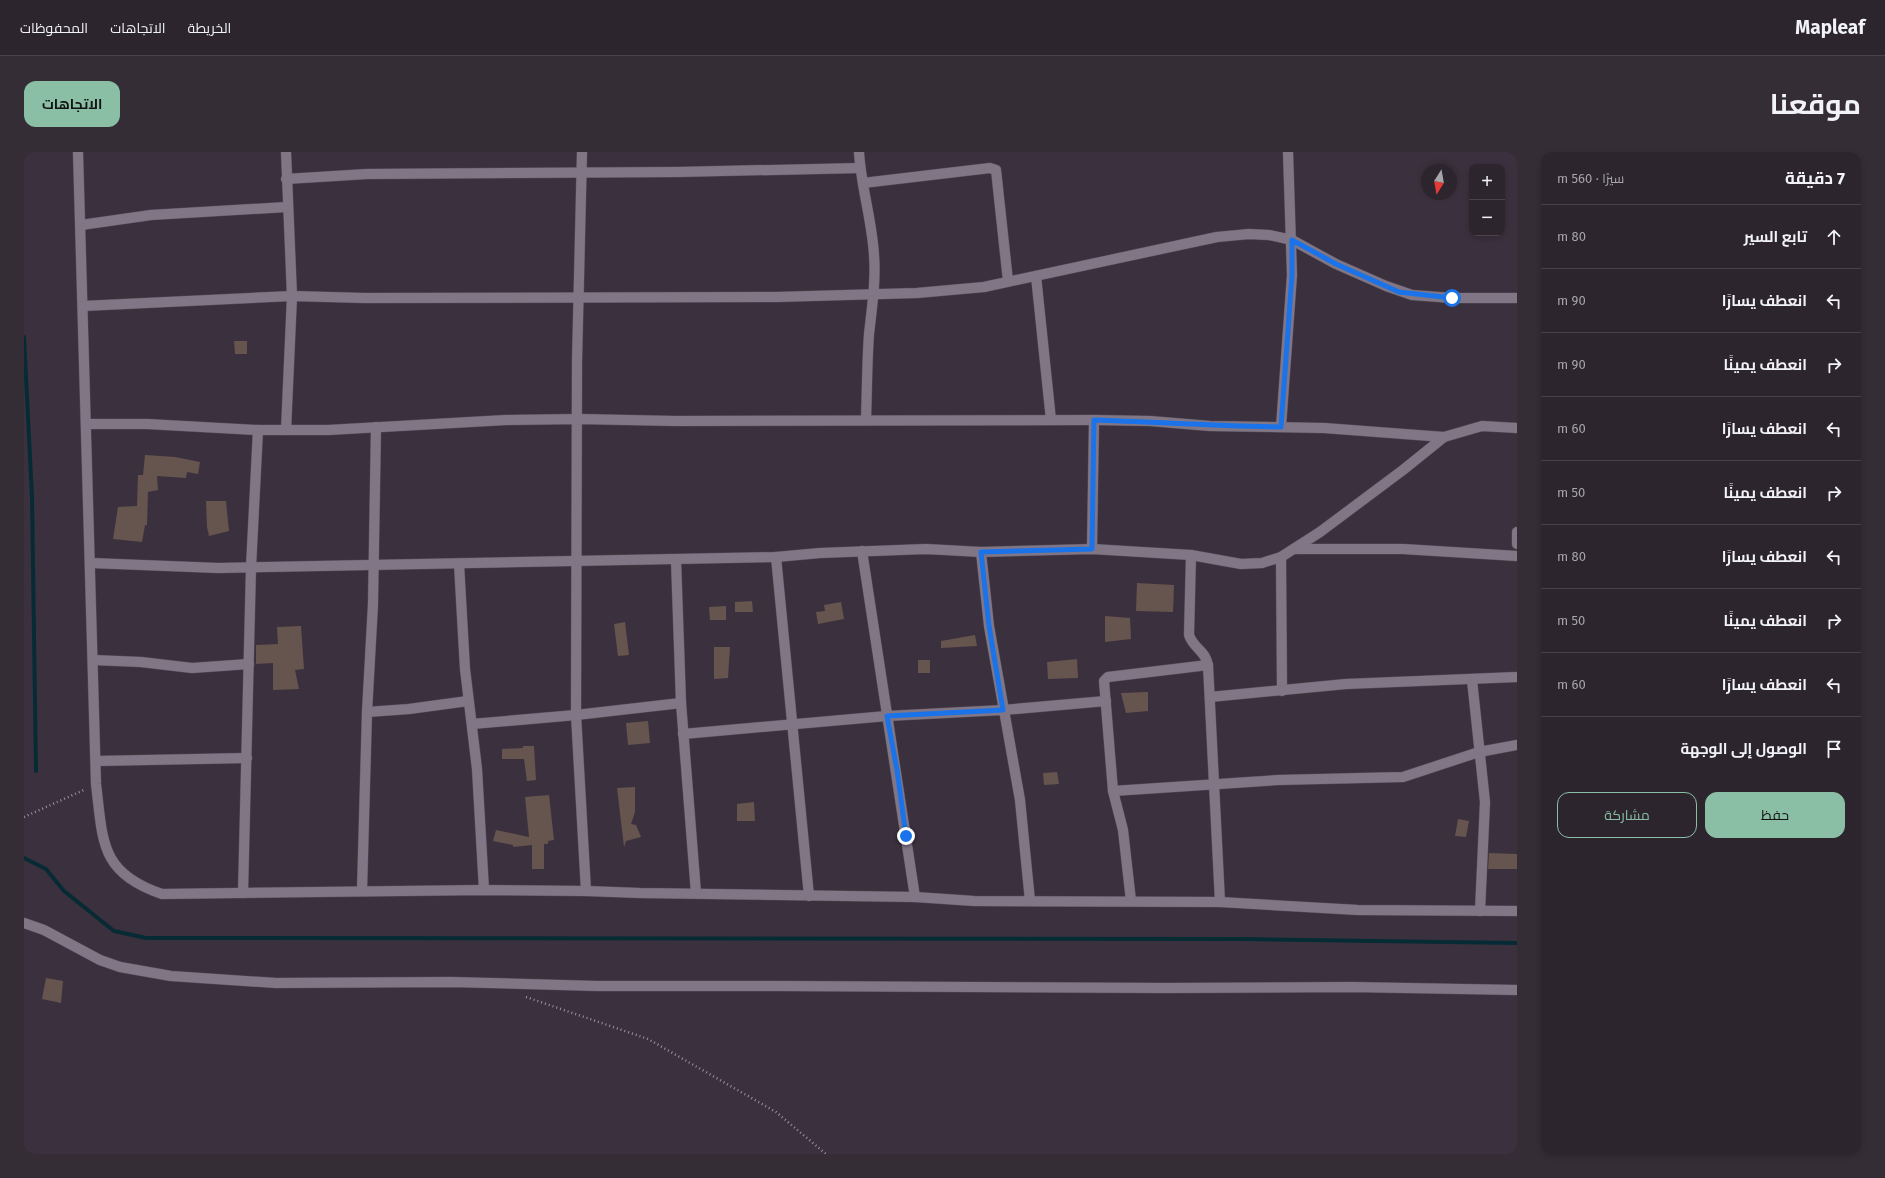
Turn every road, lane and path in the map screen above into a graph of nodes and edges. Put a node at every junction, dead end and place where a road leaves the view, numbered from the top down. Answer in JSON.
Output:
{"nodes":[{"id":1,"x":78,"y":152,"type":"edge"},
{"id":2,"x":286,"y":152,"type":"edge"},
{"id":3,"x":582,"y":152,"type":"edge"},
{"id":4,"x":859,"y":152,"type":"edge"},
{"id":5,"x":1288,"y":152,"type":"edge"},
{"id":6,"x":860,"y":168,"type":"junction"},
{"id":7,"x":581,"y":172,"type":"junction"},
{"id":8,"x":286,"y":179,"type":"junction"},
{"id":9,"x":863,"y":183,"type":"junction"},
{"id":10,"x":287,"y":207,"type":"junction"},
{"id":11,"x":81,"y":225,"type":"junction"},
{"id":12,"x":1292,"y":240,"type":"junction"},
{"id":13,"x":1036,"y":276,"type":"junction"},
{"id":14,"x":1008,"y":281,"type":"junction"},
{"id":15,"x":874,"y":293,"type":"junction"},
{"id":16,"x":292,"y":296,"type":"junction"},
{"id":17,"x":579,"y":297,"type":"junction"},
{"id":18,"x":1517,"y":298,"type":"edge"},
{"id":19,"x":83,"y":306,"type":"junction"},
{"id":20,"x":578,"y":419,"type":"junction"},
{"id":21,"x":866,"y":419,"type":"junction"},
{"id":22,"x":1051,"y":420,"type":"junction"},
{"id":23,"x":1094,"y":420,"type":"junction"},
{"id":24,"x":86,"y":424,"type":"junction"},
{"id":25,"x":376,"y":427,"type":"junction"},
{"id":26,"x":1281,"y":427,"type":"junction"},
{"id":27,"x":1517,"y":428,"type":"edge"},
{"id":28,"x":258,"y":430,"type":"junction"},
{"id":29,"x":286,"y":430,"type":"junction"},
{"id":30,"x":1444,"y":437,"type":"junction"},
{"id":31,"x":1517,"y":532,"type":"edge"},
{"id":32,"x":1517,"y":544,"type":"edge"},
{"id":33,"x":1092,"y":549,"type":"junction"},
{"id":34,"x":1294,"y":549,"type":"junction"},
{"id":35,"x":862,"y":551,"type":"junction"},
{"id":36,"x":981,"y":552,"type":"junction"},
{"id":37,"x":1191,"y":555,"type":"junction"},
{"id":38,"x":1517,"y":556,"type":"edge"},
{"id":39,"x":776,"y":557,"type":"junction"},
{"id":40,"x":1281,"y":557,"type":"junction"},
{"id":41,"x":676,"y":560,"type":"junction"},
{"id":42,"x":576,"y":561,"type":"junction"},
{"id":43,"x":91,"y":563,"type":"junction"},
{"id":44,"x":459,"y":564,"type":"junction"},
{"id":45,"x":374,"y":565,"type":"junction"},
{"id":46,"x":251,"y":567,"type":"junction"},
{"id":47,"x":93,"y":660,"type":"junction"},
{"id":48,"x":249,"y":664,"type":"junction"},
{"id":49,"x":1208,"y":665,"type":"junction"},
{"id":50,"x":1517,"y":677,"type":"edge"},
{"id":51,"x":1472,"y":680,"type":"junction"},
{"id":52,"x":1282,"y":691,"type":"junction"},
{"id":53,"x":1210,"y":697,"type":"junction"},
{"id":54,"x":468,"y":701,"type":"junction"},
{"id":55,"x":1106,"y":701,"type":"junction"},
{"id":56,"x":681,"y":703,"type":"junction"},
{"id":57,"x":1003,"y":710,"type":"junction"},
{"id":58,"x":367,"y":712,"type":"junction"},
{"id":59,"x":576,"y":715,"type":"junction"},
{"id":60,"x":887,"y":716,"type":"junction"},
{"id":61,"x":472,"y":724,"type":"junction"},
{"id":62,"x":792,"y":724,"type":"junction"},
{"id":63,"x":683,"y":734,"type":"junction"},
{"id":64,"x":1517,"y":745,"type":"edge"},
{"id":65,"x":1479,"y":752,"type":"junction"},
{"id":66,"x":247,"y":758,"type":"junction"},
{"id":67,"x":96,"y":761,"type":"junction"},
{"id":68,"x":96,"y":784,"type":"junction"},
{"id":69,"x":1215,"y":784,"type":"junction"},
{"id":70,"x":1113,"y":791,"type":"junction"},
{"id":71,"x":24,"y":817,"type":"edge"},
{"id":72,"x":484,"y":890,"type":"junction"},
{"id":73,"x":362,"y":891,"type":"junction"},
{"id":74,"x":586,"y":891,"type":"junction"},
{"id":75,"x":243,"y":893,"type":"junction"},
{"id":76,"x":696,"y":893,"type":"junction"},
{"id":77,"x":809,"y":896,"type":"junction"},
{"id":78,"x":915,"y":897,"type":"junction"},
{"id":79,"x":1030,"y":901,"type":"junction"},
{"id":80,"x":1131,"y":902,"type":"junction"},
{"id":81,"x":1220,"y":902,"type":"junction"},
{"id":82,"x":1480,"y":911,"type":"junction"},
{"id":83,"x":1517,"y":911,"type":"edge"},
{"id":84,"x":24,"y":923,"type":"edge"},
{"id":85,"x":1517,"y":990,"type":"edge"},
{"id":86,"x":520,"y":995,"type":"dead end"},
{"id":87,"x":826,"y":1154,"type":"edge"}],
"edges":[{"from":1,"to":11,"type":"street"},
{"from":2,"to":8,"type":"street"},
{"from":3,"to":7,"type":"street"},
{"from":4,"to":6,"type":"street"},
{"from":5,"to":12,"type":"street"},
{"from":6,"to":7,"type":"street"},
{"from":6,"to":9,"type":"street"},
{"from":7,"to":8,"type":"street"},
{"from":7,"to":17,"type":"street"},
{"from":8,"to":10,"type":"street"},
{"from":9,"to":14,"type":"street"},
{"from":9,"to":15,"type":"street"},
{"from":10,"to":11,"type":"street"},
{"from":10,"to":16,"type":"street"},
{"from":11,"to":19,"type":"street"},
{"from":12,"to":13,"type":"street"},
{"from":12,"to":18,"type":"street"},
{"from":12,"to":26,"type":"street"},
{"from":13,"to":14,"type":"street"},
{"from":13,"to":22,"type":"street"},
{"from":14,"to":15,"type":"street"},
{"from":15,"to":17,"type":"street"},
{"from":15,"to":21,"type":"street"},
{"from":16,"to":17,"type":"street"},
{"from":16,"to":19,"type":"street"},
{"from":16,"to":29,"type":"street"},
{"from":17,"to":20,"type":"street"},
{"from":19,"to":24,"type":"street"},
{"from":20,"to":21,"type":"street"},
{"from":20,"to":25,"type":"street"},
{"from":20,"to":42,"type":"street"},
{"from":21,"to":22,"type":"street"},
{"from":22,"to":23,"type":"street"},
{"from":23,"to":26,"type":"street"},
{"from":23,"to":33,"type":"street"},
{"from":24,"to":28,"type":"street"},
{"from":24,"to":43,"type":"street"},
{"from":25,"to":29,"type":"street"},
{"from":25,"to":45,"type":"street"},
{"from":26,"to":30,"type":"street"},
{"from":27,"to":30,"type":"street"},
{"from":28,"to":29,"type":"street"},
{"from":28,"to":46,"type":"street"},
{"from":30,"to":34,"type":"street"},
{"from":31,"to":32,"type":"street"},
{"from":33,"to":36,"type":"street"},
{"from":33,"to":37,"type":"street"},
{"from":34,"to":38,"type":"street"},
{"from":34,"to":40,"type":"street"},
{"from":35,"to":36,"type":"street"},
{"from":35,"to":39,"type":"street"},
{"from":35,"to":60,"type":"street"},
{"from":36,"to":57,"type":"street"},
{"from":37,"to":40,"type":"street"},
{"from":37,"to":49,"type":"street"},
{"from":39,"to":41,"type":"street"},
{"from":39,"to":62,"type":"street"},
{"from":40,"to":52,"type":"street"},
{"from":41,"to":42,"type":"street"},
{"from":41,"to":56,"type":"street"},
{"from":42,"to":44,"type":"street"},
{"from":42,"to":59,"type":"street"},
{"from":43,"to":46,"type":"street"},
{"from":43,"to":47,"type":"street"},
{"from":44,"to":45,"type":"street"},
{"from":44,"to":54,"type":"street"},
{"from":45,"to":46,"type":"street"},
{"from":45,"to":58,"type":"street"},
{"from":46,"to":48,"type":"street"},
{"from":47,"to":48,"type":"street"},
{"from":47,"to":67,"type":"street"},
{"from":48,"to":66,"type":"street"},
{"from":49,"to":53,"type":"street"},
{"from":49,"to":55,"type":"street"},
{"from":50,"to":51,"type":"street"},
{"from":51,"to":52,"type":"street"},
{"from":51,"to":65,"type":"street"},
{"from":52,"to":53,"type":"street"},
{"from":53,"to":69,"type":"street"},
{"from":54,"to":58,"type":"street"},
{"from":54,"to":61,"type":"street"},
{"from":55,"to":57,"type":"street"},
{"from":55,"to":70,"type":"street"},
{"from":56,"to":59,"type":"street"},
{"from":56,"to":63,"type":"street"},
{"from":57,"to":60,"type":"street"},
{"from":57,"to":79,"type":"street"},
{"from":58,"to":73,"type":"street"},
{"from":59,"to":61,"type":"street"},
{"from":59,"to":74,"type":"street"},
{"from":60,"to":62,"type":"street"},
{"from":60,"to":78,"type":"street"},
{"from":61,"to":72,"type":"street"},
{"from":62,"to":63,"type":"street"},
{"from":62,"to":77,"type":"street"},
{"from":63,"to":76,"type":"street"},
{"from":64,"to":65,"type":"street"},
{"from":65,"to":69,"type":"street"},
{"from":65,"to":82,"type":"street"},
{"from":66,"to":67,"type":"street"},
{"from":66,"to":75,"type":"street"},
{"from":67,"to":68,"type":"street"},
{"from":68,"to":71,"type":"path"},
{"from":68,"to":75,"type":"street"},
{"from":69,"to":70,"type":"street"},
{"from":69,"to":81,"type":"street"},
{"from":70,"to":80,"type":"street"},
{"from":72,"to":73,"type":"street"},
{"from":72,"to":74,"type":"street"},
{"from":73,"to":75,"type":"street"},
{"from":74,"to":76,"type":"street"},
{"from":76,"to":77,"type":"street"},
{"from":77,"to":78,"type":"street"},
{"from":78,"to":79,"type":"street"},
{"from":79,"to":80,"type":"street"},
{"from":80,"to":81,"type":"street"},
{"from":81,"to":82,"type":"street"},
{"from":82,"to":83,"type":"street"},
{"from":84,"to":85,"type":"street"},
{"from":86,"to":87,"type":"path"}]}
